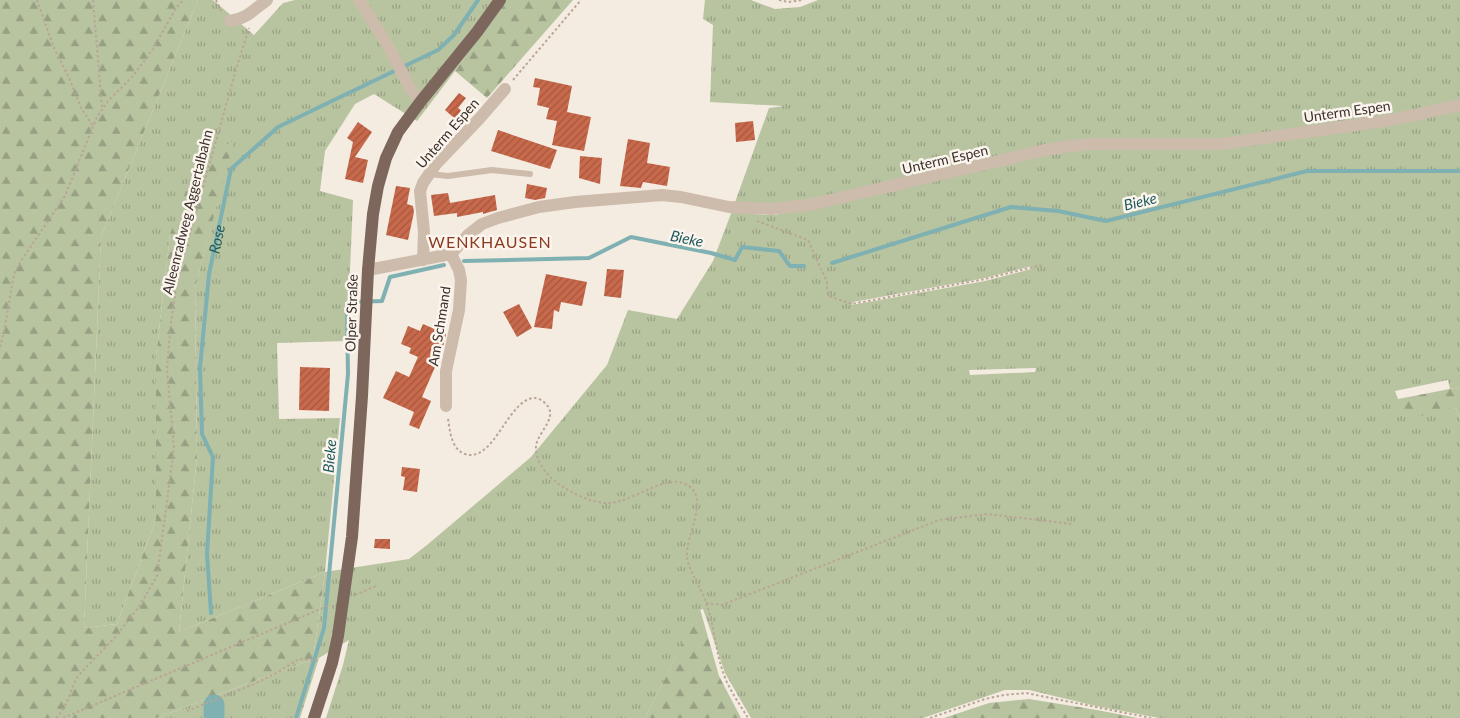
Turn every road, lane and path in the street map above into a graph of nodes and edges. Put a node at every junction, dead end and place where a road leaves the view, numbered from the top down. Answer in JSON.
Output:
{"nodes":[{"id":1,"x":37,"y":0,"type":"edge"},
{"id":2,"x":93,"y":0,"type":"edge"},
{"id":3,"x":183,"y":0,"type":"edge"},
{"id":4,"x":266,"y":0,"type":"edge"},
{"id":5,"x":359,"y":0,"type":"edge"},
{"id":6,"x":500,"y":0,"type":"edge"},
{"id":7,"x":581,"y":0,"type":"edge"},
{"id":8,"x":779,"y":0,"type":"edge"},
{"id":9,"x":803,"y":0,"type":"edge"},
{"id":10,"x":254,"y":11,"type":"junction"},
{"id":11,"x":230,"y":21,"type":"dead end"},
{"id":12,"x":504,"y":89,"type":"joint"},
{"id":13,"x":421,"y":101,"type":"junction"},
{"id":14,"x":1460,"y":105,"type":"edge"},
{"id":15,"x":102,"y":108,"type":"junction"},
{"id":16,"x":93,"y":126,"type":"junction"},
{"id":17,"x":429,"y":174,"type":"junction"},
{"id":18,"x":530,"y":174,"type":"dead end"},
{"id":19,"x":752,"y":219,"type":"dead end"},
{"id":20,"x":451,"y":254,"type":"junction"},
{"id":21,"x":423,"y":260,"type":"junction"},
{"id":22,"x":1041,"y":265,"type":"dead end"},
{"id":23,"x":368,"y":270,"type":"junction"},
{"id":24,"x":0,"y":347,"type":"edge"},
{"id":25,"x":446,"y":406,"type":"joint"},
{"id":26,"x":1072,"y":524,"type":"dead end"},
{"id":27,"x":706,"y":603,"type":"junction"},
{"id":28,"x":293,"y":621,"type":"dead end"},
{"id":29,"x":324,"y":662,"type":"dead end"},
{"id":30,"x":186,"y":711,"type":"dead end"},
{"id":31,"x":56,"y":718,"type":"edge"},
{"id":32,"x":63,"y":718,"type":"edge"},
{"id":33,"x":314,"y":718,"type":"edge"},
{"id":34,"x":748,"y":718,"type":"edge"},
{"id":35,"x":930,"y":718,"type":"edge"},
{"id":36,"x":1151,"y":718,"type":"edge"}],
"edges":[{"from":1,"to":16,"type":"path"},
{"from":2,"to":15,"type":"path"},
{"from":3,"to":15,"type":"path"},
{"from":4,"to":10,"type":"street"},
{"from":5,"to":13,"type":"street"},
{"from":6,"to":13,"type":"main road","name":"Olper Straße"},
{"from":7,"to":12,"type":"path"},
{"from":8,"to":9,"type":"path"},
{"from":10,"to":11,"type":"street"},
{"from":10,"to":31,"type":"path","name":"Alleenradweg Aggertalbahn"},
{"from":12,"to":17,"type":"street","name":"Unterm Espen"},
{"from":13,"to":23,"type":"main road","name":"Olper Straße"},
{"from":14,"to":20,"type":"street","name":"Unterm Espen"},
{"from":15,"to":16,"type":"path"},
{"from":16,"to":24,"type":"path"},
{"from":17,"to":18,"type":"lane"},
{"from":17,"to":21,"type":"street","name":"Unterm Espen"},
{"from":19,"to":22,"type":"path"},
{"from":20,"to":21,"type":"street"},
{"from":20,"to":25,"type":"street","name":"Am Schmand"},
{"from":21,"to":23,"type":"street"},
{"from":23,"to":33,"type":"main road","name":"Olper Straße"},
{"from":25,"to":27,"type":"path"},
{"from":26,"to":27,"type":"path"},
{"from":27,"to":34,"type":"path"},
{"from":28,"to":32,"type":"path"},
{"from":29,"to":30,"type":"path"},
{"from":35,"to":36,"type":"path"}]}
